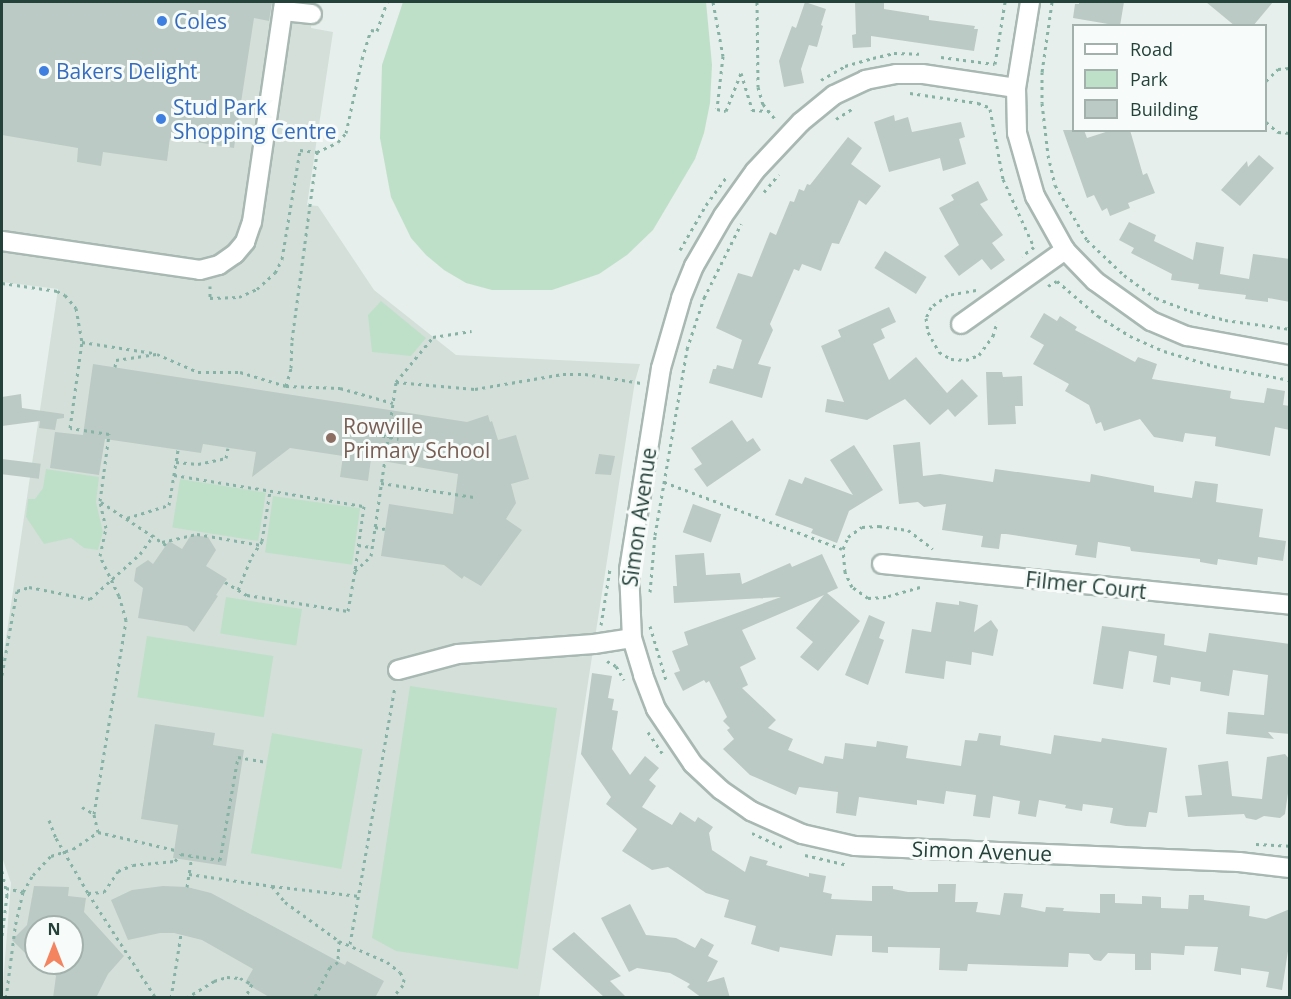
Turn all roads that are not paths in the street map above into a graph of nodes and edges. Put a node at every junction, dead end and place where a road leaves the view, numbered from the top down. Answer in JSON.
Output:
{"nodes":[{"id":1,"x":1029,"y":2,"type":"edge"},
{"id":2,"x":284,"y":6,"type":"edge"},
{"id":3,"x":312,"y":14,"type":"dead end"},
{"id":4,"x":1016,"y":88,"type":"junction"},
{"id":5,"x":2,"y":241,"type":"edge"},
{"id":6,"x":1065,"y":250,"type":"junction"},
{"id":7,"x":961,"y":324,"type":"dead end"},
{"id":8,"x":1290,"y":354,"type":"edge"},
{"id":9,"x":882,"y":564,"type":"dead end"},
{"id":10,"x":1290,"y":605,"type":"edge"},
{"id":11,"x":632,"y":638,"type":"junction"},
{"id":12,"x":398,"y":670,"type":"road end"},
{"id":13,"x":1290,"y":868,"type":"edge"}],
"edges":[{"from":1,"to":4,"type":"street"},
{"from":2,"to":3,"type":"street"},
{"from":2,"to":5,"type":"street"},
{"from":4,"to":6,"type":"street"},
{"from":4,"to":11,"type":"street","name":"Simon Avenue"},
{"from":6,"to":7,"type":"street"},
{"from":6,"to":8,"type":"street"},
{"from":9,"to":10,"type":"street","name":"Filmer Court"},
{"from":11,"to":12,"type":"street"},
{"from":11,"to":13,"type":"street","name":"Simon Avenue"}]}
